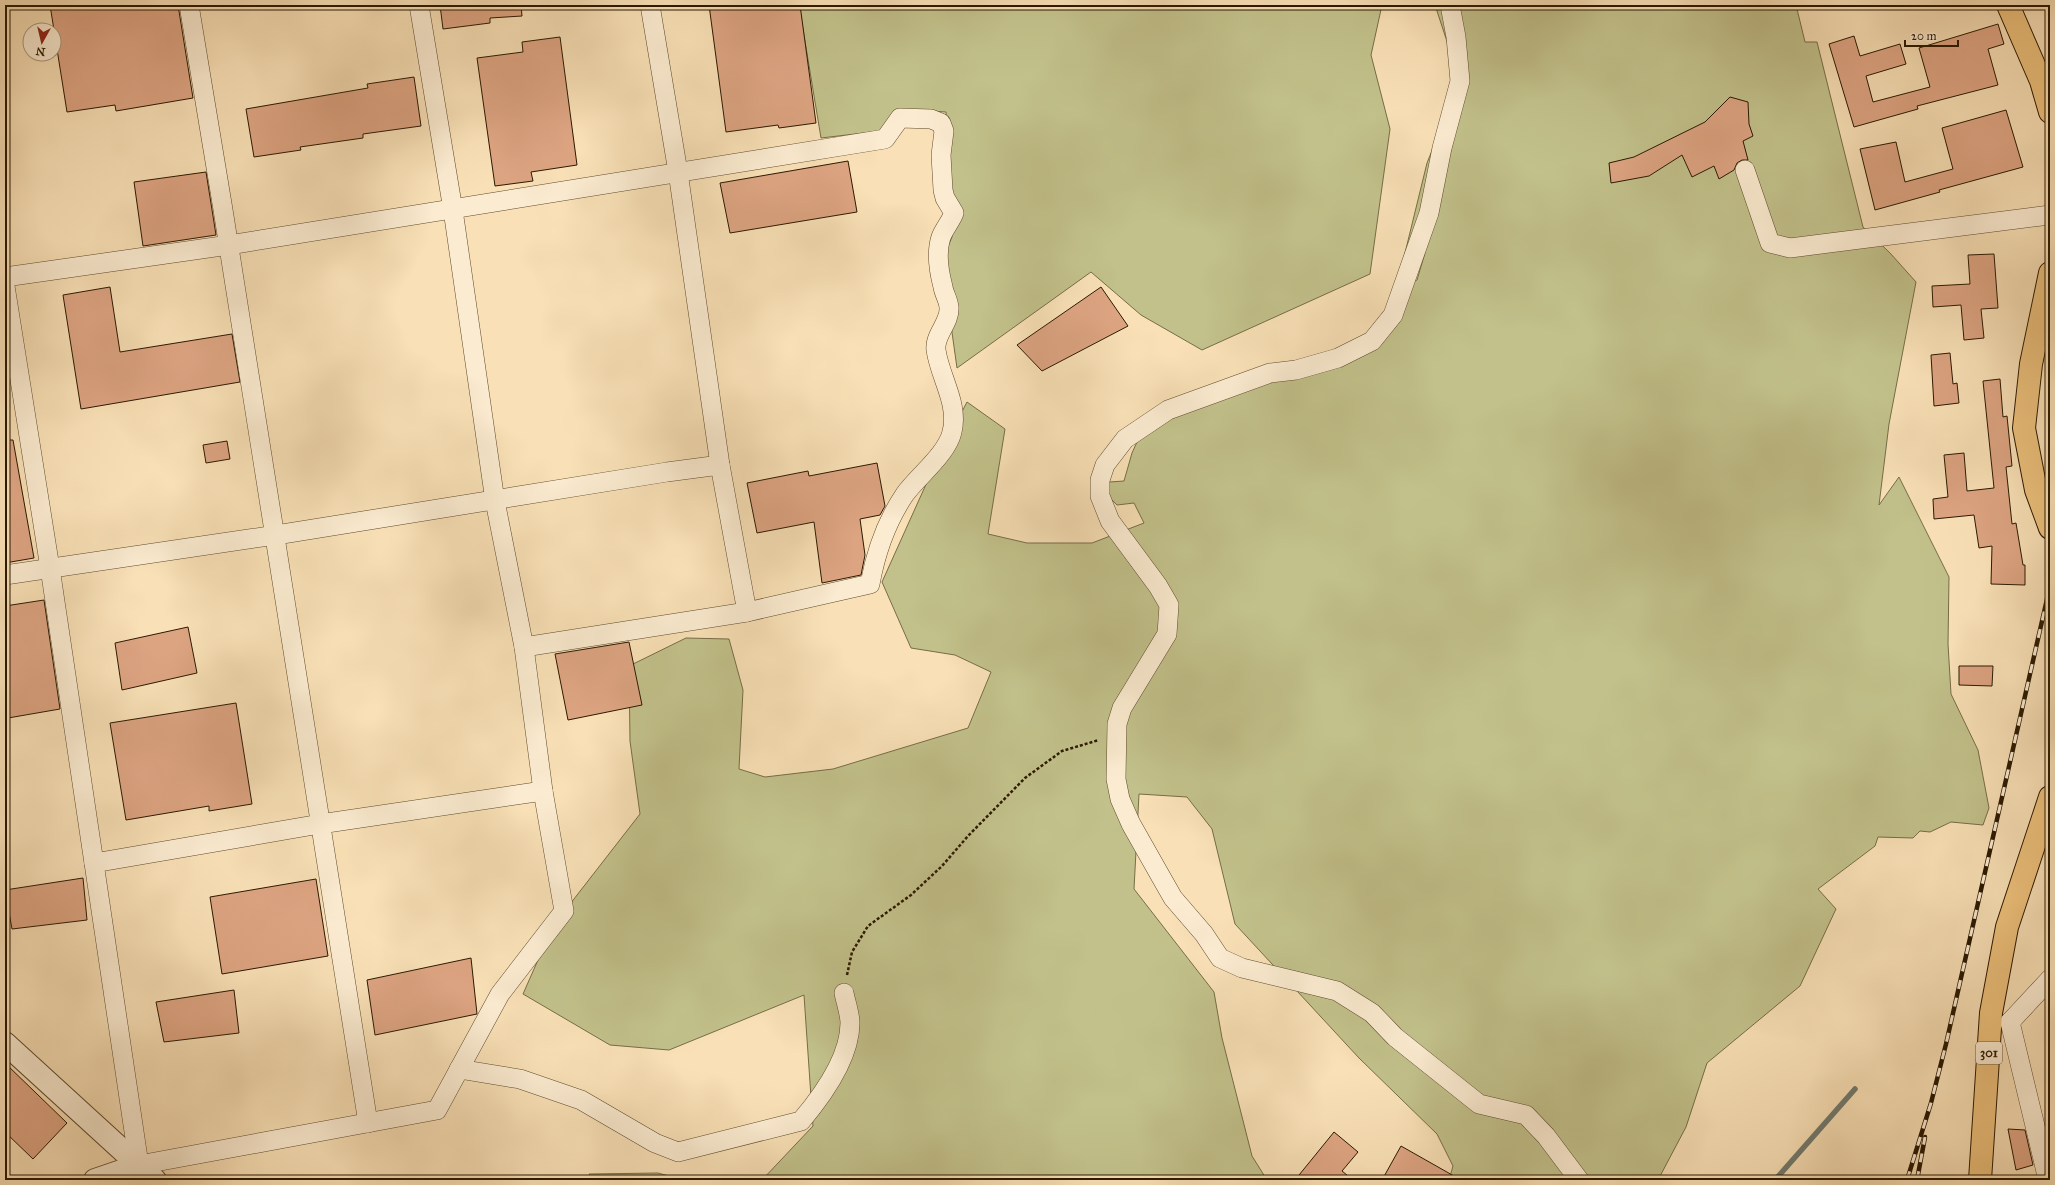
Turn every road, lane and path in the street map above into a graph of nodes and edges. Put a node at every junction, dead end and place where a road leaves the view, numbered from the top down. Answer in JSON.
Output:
{"nodes":[{"id":1,"x":189,"y":5,"type":"edge"},
{"id":2,"x":419,"y":5,"type":"edge"},
{"id":3,"x":650,"y":5,"type":"edge"},
{"id":4,"x":1450,"y":5,"type":"edge"},
{"id":5,"x":2008,"y":5,"type":"edge"},
{"id":6,"x":2050,"y":112,"type":"edge"},
{"id":7,"x":1745,"y":170,"type":"dead end"},
{"id":8,"x":678,"y":172,"type":"junction"},
{"id":9,"x":453,"y":210,"type":"junction"},
{"id":10,"x":2050,"y":215,"type":"edge"},
{"id":11,"x":229,"y":245,"type":"junction"},
{"id":12,"x":2050,"y":273,"type":"edge"},
{"id":13,"x":5,"y":277,"type":"edge"},
{"id":14,"x":5,"y":286,"type":"edge"},
{"id":15,"x":720,"y":465,"type":"junction"},
{"id":16,"x":495,"y":501,"type":"junction"},
{"id":17,"x":2050,"y":528,"type":"edge"},
{"id":18,"x":276,"y":535,"type":"junction"},
{"id":19,"x":50,"y":568,"type":"junction"},
{"id":20,"x":5,"y":575,"type":"edge"},
{"id":21,"x":747,"y":612,"type":"junction"},
{"id":22,"x":524,"y":647,"type":"junction"},
{"id":23,"x":1116,"y":737,"type":"junction"},
{"id":24,"x":543,"y":791,"type":"junction"},
{"id":25,"x":2050,"y":797,"type":"edge"},
{"id":26,"x":320,"y":824,"type":"junction"},
{"id":27,"x":94,"y":863,"type":"junction"},
{"id":28,"x":2050,"y":978,"type":"edge"},
{"id":29,"x":844,"y":993,"type":"joint"},
{"id":30,"x":2001,"y":1017,"type":"junction"},
{"id":31,"x":5,"y":1044,"type":"edge"},
{"id":32,"x":459,"y":1069,"type":"junction"},
{"id":33,"x":368,"y":1123,"type":"junction"},
{"id":34,"x":139,"y":1165,"type":"junction"},
{"id":35,"x":2048,"y":1168,"type":"edge"},
{"id":36,"x":95,"y":1180,"type":"edge"},
{"id":37,"x":155,"y":1180,"type":"edge"},
{"id":38,"x":1579,"y":1180,"type":"edge"},
{"id":39,"x":1980,"y":1180,"type":"edge"}],
"edges":[{"from":1,"to":11,"type":"street"},
{"from":2,"to":9,"type":"street"},
{"from":3,"to":8,"type":"street"},
{"from":4,"to":23,"type":"street"},
{"from":5,"to":6,"type":"highway"},
{"from":7,"to":10,"type":"street"},
{"from":8,"to":9,"type":"street"},
{"from":8,"to":15,"type":"street"},
{"from":8,"to":21,"type":"street"},
{"from":9,"to":11,"type":"street"},
{"from":9,"to":16,"type":"street"},
{"from":11,"to":13,"type":"street"},
{"from":11,"to":18,"type":"street"},
{"from":12,"to":17,"type":"highway"},
{"from":14,"to":19,"type":"street"},
{"from":15,"to":16,"type":"street"},
{"from":15,"to":21,"type":"street"},
{"from":16,"to":18,"type":"street"},
{"from":16,"to":22,"type":"street"},
{"from":18,"to":19,"type":"street"},
{"from":18,"to":26,"type":"street"},
{"from":19,"to":20,"type":"street"},
{"from":19,"to":27,"type":"street"},
{"from":21,"to":22,"type":"street"},
{"from":22,"to":24,"type":"street"},
{"from":23,"to":29,"type":"path"},
{"from":23,"to":38,"type":"street"},
{"from":24,"to":26,"type":"street"},
{"from":24,"to":32,"type":"street"},
{"from":25,"to":30,"type":"highway","number":"301"},
{"from":26,"to":27,"type":"street"},
{"from":26,"to":33,"type":"street"},
{"from":27,"to":34,"type":"street"},
{"from":28,"to":30,"type":"street"},
{"from":29,"to":32,"type":"street"},
{"from":30,"to":35,"type":"street"},
{"from":30,"to":39,"type":"highway","number":"301"},
{"from":31,"to":34,"type":"street"},
{"from":32,"to":33,"type":"street"},
{"from":33,"to":34,"type":"street"},
{"from":34,"to":36,"type":"street"},
{"from":34,"to":37,"type":"street"}]}
